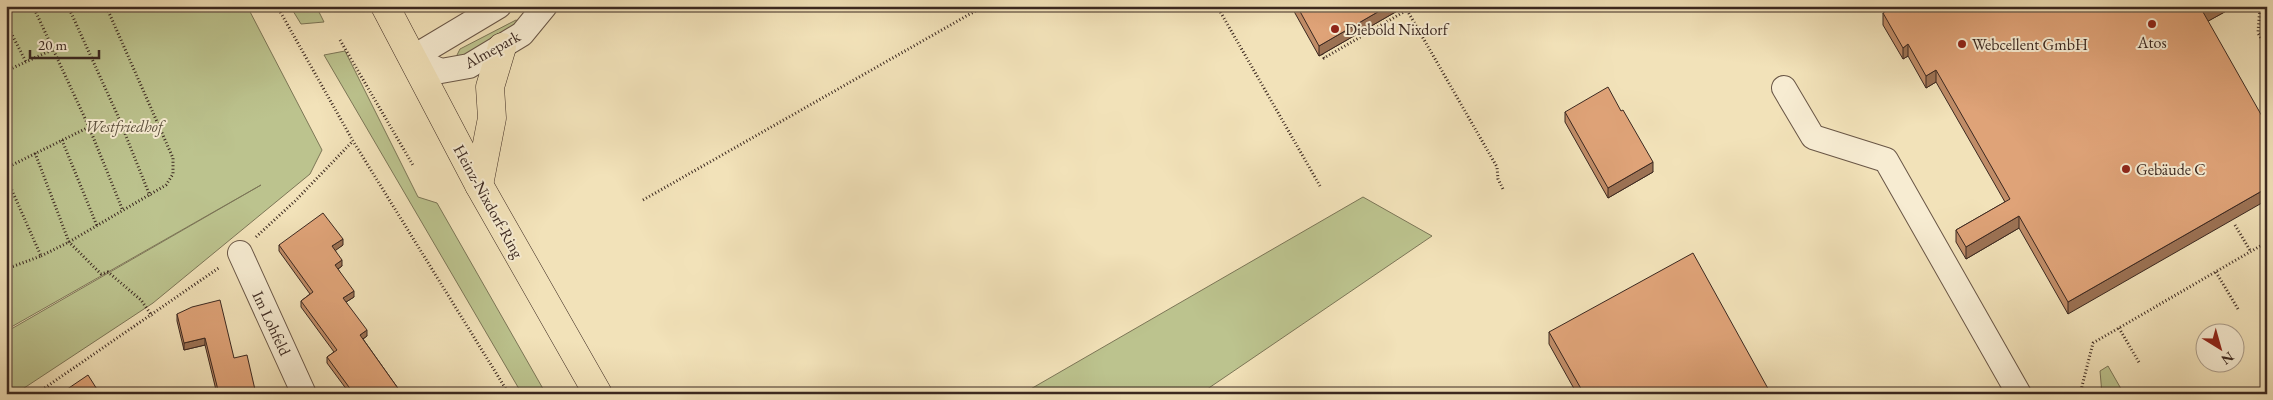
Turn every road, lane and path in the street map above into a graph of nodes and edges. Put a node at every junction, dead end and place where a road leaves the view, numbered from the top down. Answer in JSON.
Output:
{"nodes":[{"id":1,"x":33,"y":6,"type":"edge"},
{"id":2,"x":68,"y":6,"type":"edge"},
{"id":3,"x":106,"y":6,"type":"edge"},
{"id":4,"x":277,"y":6,"type":"edge"},
{"id":5,"x":385,"y":6,"type":"edge"},
{"id":6,"x":499,"y":6,"type":"edge"},
{"id":7,"x":545,"y":6,"type":"edge"},
{"id":8,"x":984,"y":6,"type":"edge"},
{"id":9,"x":1217,"y":6,"type":"edge"},
{"id":10,"x":1414,"y":6,"type":"edge"},
{"id":11,"x":2260,"y":6,"type":"edge"},
{"id":12,"x":1408,"y":10,"type":"junction"},
{"id":13,"x":6,"y":23,"type":"edge"},
{"id":14,"x":340,"y":40,"type":"dead end"},
{"id":15,"x":502,"y":47,"type":"junction"},
{"id":16,"x":54,"y":48,"type":"junction"},
{"id":17,"x":2267,"y":48,"type":"edge"},
{"id":18,"x":1322,"y":54,"type":"edge"},
{"id":19,"x":412,"y":58,"type":"junction"},
{"id":20,"x":26,"y":62,"type":"junction"},
{"id":21,"x":6,"y":71,"type":"edge"},
{"id":22,"x":1784,"y":88,"type":"dead end"},
{"id":23,"x":90,"y":127,"type":"junction"},
{"id":24,"x":62,"y":140,"type":"junction"},
{"id":25,"x":353,"y":141,"type":"junction"},
{"id":26,"x":35,"y":153,"type":"junction"},
{"id":27,"x":414,"y":167,"type":"dead end"},
{"id":28,"x":6,"y":168,"type":"edge"},
{"id":29,"x":6,"y":177,"type":"edge"},
{"id":30,"x":479,"y":185,"type":"junction"},
{"id":31,"x":1320,"y":186,"type":"dead end"},
{"id":32,"x":1504,"y":191,"type":"dead end"},
{"id":33,"x":150,"y":196,"type":"junction"},
{"id":34,"x":643,"y":200,"type":"dead end"},
{"id":35,"x":123,"y":211,"type":"junction"},
{"id":36,"x":2235,"y":225,"type":"edge"},
{"id":37,"x":97,"y":226,"type":"junction"},
{"id":38,"x":69,"y":242,"type":"junction"},
{"id":39,"x":2267,"y":242,"type":"edge"},
{"id":40,"x":2251,"y":252,"type":"junction"},
{"id":41,"x":240,"y":253,"type":"junction"},
{"id":42,"x":41,"y":256,"type":"junction"},
{"id":43,"x":6,"y":260,"type":"edge"},
{"id":44,"x":8,"y":268,"type":"edge"},
{"id":45,"x":2216,"y":272,"type":"junction"},
{"id":46,"x":2238,"y":308,"type":"dead end"},
{"id":47,"x":152,"y":316,"type":"junction"},
{"id":48,"x":2119,"y":328,"type":"junction"},
{"id":49,"x":2140,"y":364,"type":"dead end"},
{"id":50,"x":36,"y":394,"type":"edge"},
{"id":51,"x":304,"y":394,"type":"edge"},
{"id":52,"x":509,"y":394,"type":"edge"},
{"id":53,"x":598,"y":394,"type":"edge"},
{"id":54,"x":2019,"y":394,"type":"edge"},
{"id":55,"x":2080,"y":394,"type":"edge"}],
"edges":[{"from":1,"to":16,"type":"path"},
{"from":2,"to":33,"type":"path"},
{"from":3,"to":33,"type":"path"},
{"from":4,"to":25,"type":"path"},
{"from":5,"to":19,"type":"main road","name":"Heinz-Nixdorf-Ring"},
{"from":6,"to":19,"type":"street","name":"Almepark"},
{"from":7,"to":15,"type":"street","name":"Almepark"},
{"from":8,"to":34,"type":"path"},
{"from":9,"to":31,"type":"path"},
{"from":10,"to":12,"type":"path"},
{"from":11,"to":17,"type":"path"},
{"from":12,"to":18,"type":"path"},
{"from":12,"to":32,"type":"path"},
{"from":13,"to":20,"type":"path"},
{"from":14,"to":27,"type":"path"},
{"from":15,"to":19,"type":"street","name":"Almepark"},
{"from":15,"to":30,"type":"main road"},
{"from":16,"to":20,"type":"path"},
{"from":16,"to":23,"type":"path"},
{"from":19,"to":30,"type":"main road","name":"Heinz-Nixdorf-Ring"},
{"from":20,"to":21,"type":"path"},
{"from":22,"to":54,"type":"street"},
{"from":23,"to":24,"type":"path"},
{"from":23,"to":35,"type":"path"},
{"from":24,"to":26,"type":"path"},
{"from":24,"to":37,"type":"path"},
{"from":25,"to":41,"type":"path"},
{"from":25,"to":52,"type":"path"},
{"from":26,"to":28,"type":"path"},
{"from":26,"to":38,"type":"path"},
{"from":29,"to":42,"type":"path"},
{"from":30,"to":53,"type":"main road","name":"Heinz-Nixdorf-Ring"},
{"from":33,"to":35,"type":"path"},
{"from":35,"to":37,"type":"path"},
{"from":36,"to":40,"type":"path"},
{"from":37,"to":38,"type":"path"},
{"from":38,"to":42,"type":"path"},
{"from":38,"to":47,"type":"path"},
{"from":39,"to":40,"type":"path"},
{"from":40,"to":45,"type":"path"},
{"from":41,"to":47,"type":"path"},
{"from":41,"to":51,"type":"street","name":"Im Lohfeld"},
{"from":42,"to":44,"type":"path"},
{"from":43,"to":44,"type":"path"},
{"from":45,"to":46,"type":"path"},
{"from":45,"to":48,"type":"path"},
{"from":47,"to":50,"type":"path"},
{"from":48,"to":49,"type":"path"},
{"from":48,"to":55,"type":"path"}]}
